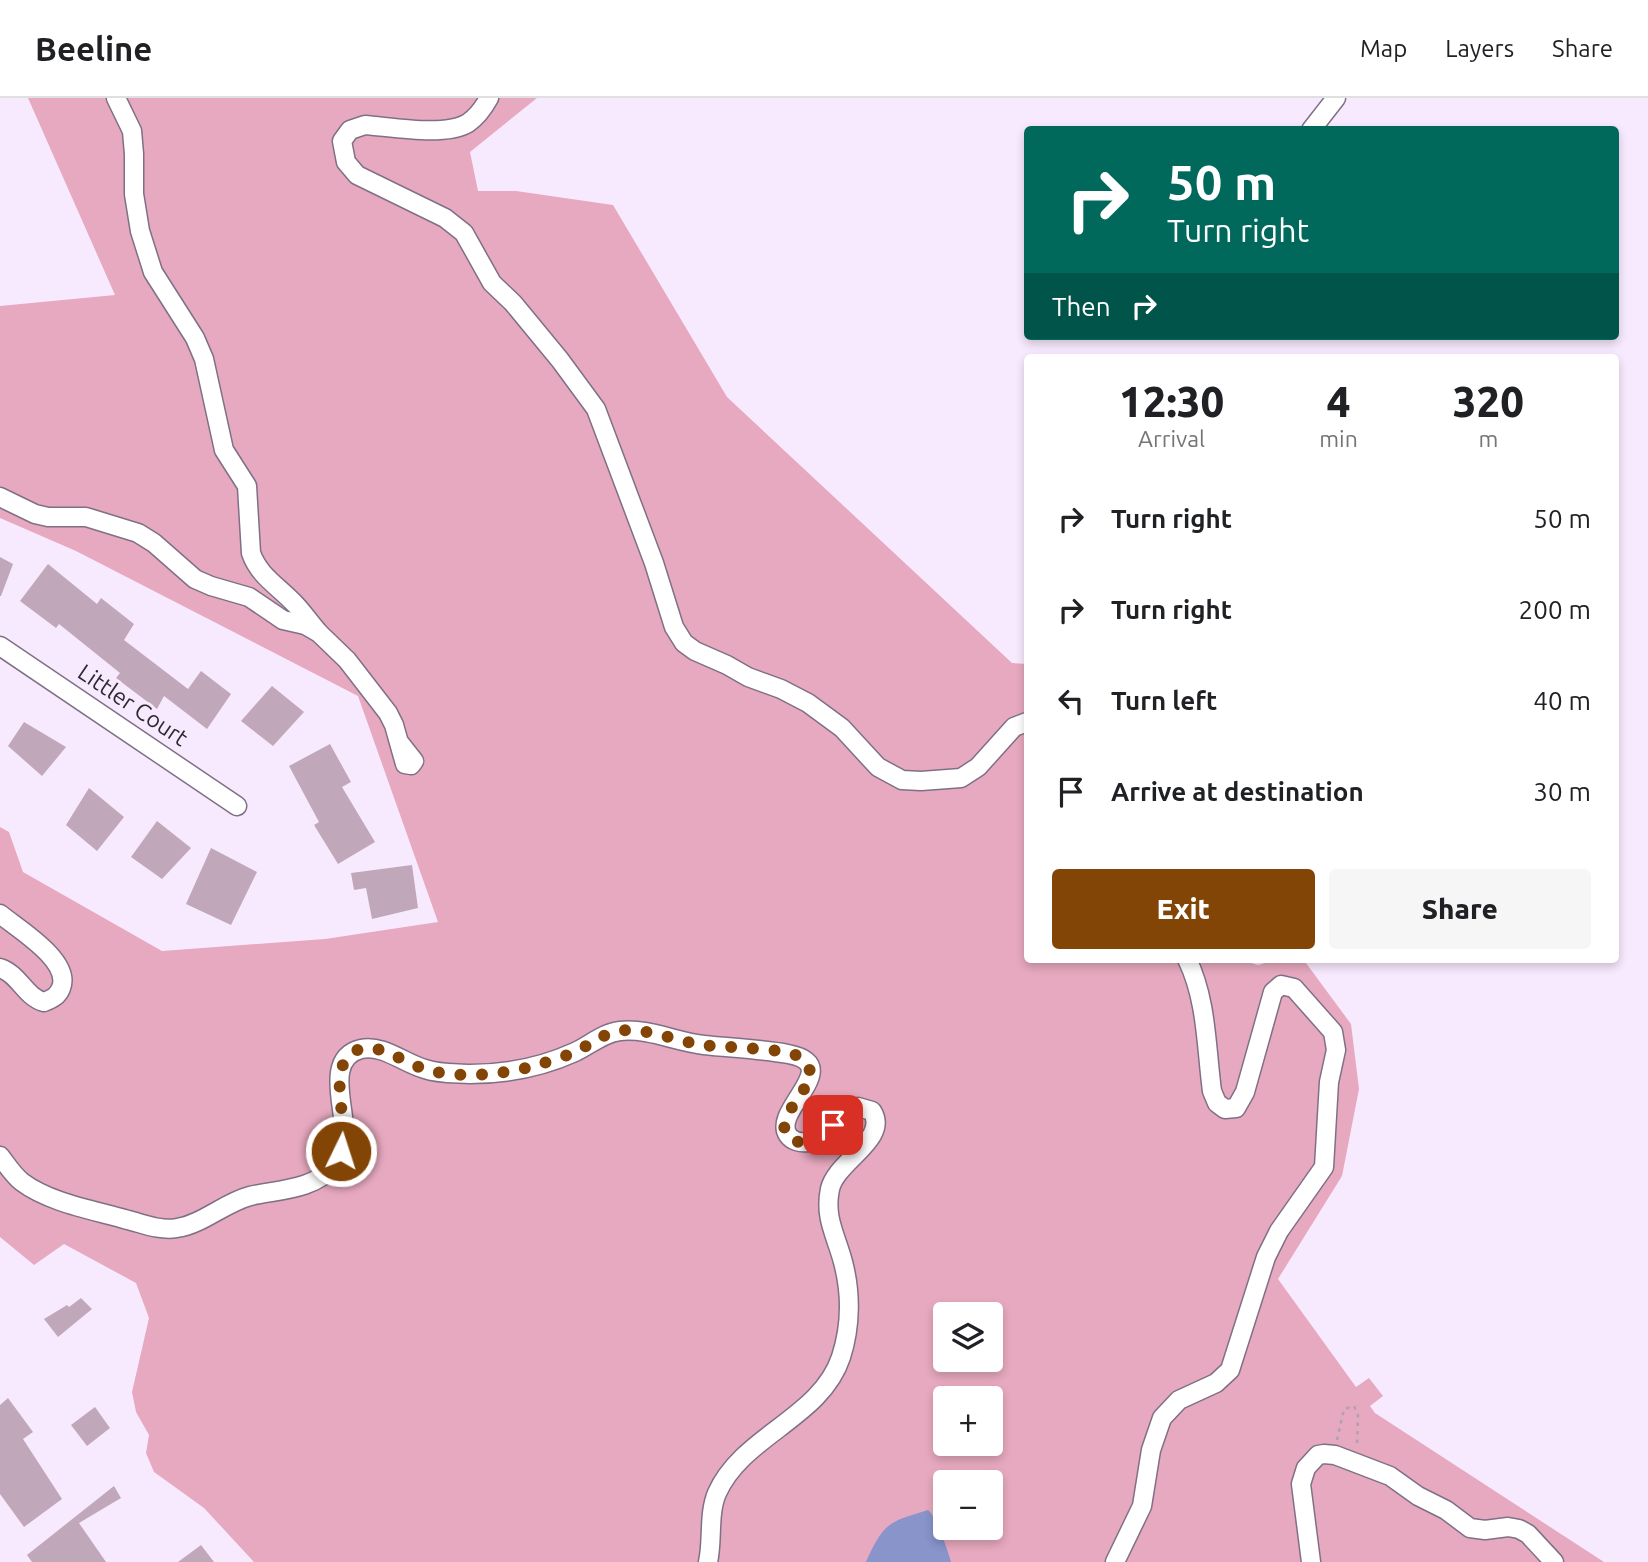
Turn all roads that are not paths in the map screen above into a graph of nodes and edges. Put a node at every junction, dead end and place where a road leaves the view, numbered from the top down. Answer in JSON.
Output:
{"nodes":[{"id":1,"x":116,"y":98,"type":"edge"},
{"id":2,"x":489,"y":98,"type":"edge"},
{"id":3,"x":1336,"y":98,"type":"edge"},
{"id":4,"x":1314,"y":126,"type":"edge"},
{"id":5,"x":0,"y":497,"type":"edge"},
{"id":6,"x":319,"y":633,"type":"junction"},
{"id":7,"x":0,"y":646,"type":"edge"},
{"id":8,"x":1024,"y":723,"type":"edge"},
{"id":9,"x":398,"y":742,"type":"dead end"},
{"id":10,"x":237,"y":806,"type":"dead end"},
{"id":11,"x":0,"y":914,"type":"edge"},
{"id":12,"x":1189,"y":963,"type":"edge"},
{"id":13,"x":0,"y":968,"type":"edge"},
{"id":14,"x":0,"y":1156,"type":"edge"},
{"id":15,"x":708,"y":1562,"type":"edge"},
{"id":16,"x":1115,"y":1562,"type":"edge"},
{"id":17,"x":1311,"y":1562,"type":"edge"},
{"id":18,"x":1554,"y":1562,"type":"edge"}],
"edges":[{"from":1,"to":6,"type":"street"},
{"from":2,"to":8,"type":"street"},
{"from":3,"to":4,"type":"street"},
{"from":5,"to":6,"type":"street"},
{"from":6,"to":9,"type":"street"},
{"from":7,"to":10,"type":"street","name":"Littler Court"},
{"from":11,"to":13,"type":"street"},
{"from":12,"to":16,"type":"street"},
{"from":14,"to":15,"type":"street"},
{"from":17,"to":18,"type":"street"}]}
